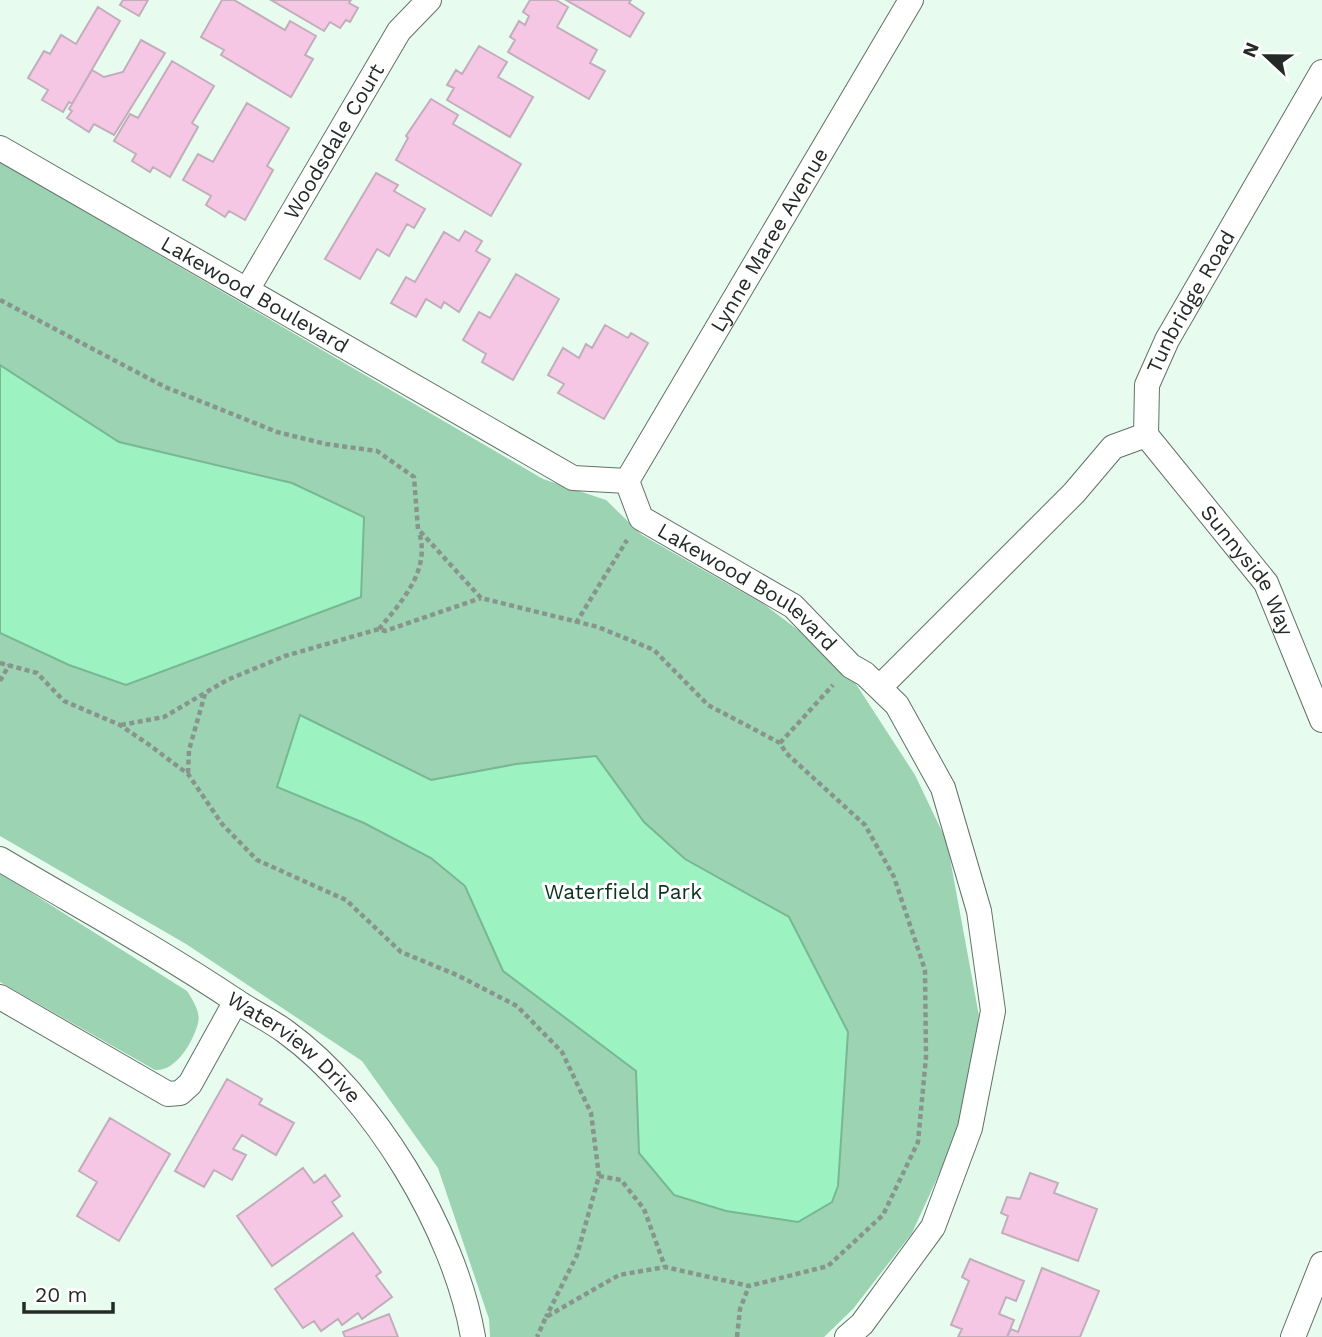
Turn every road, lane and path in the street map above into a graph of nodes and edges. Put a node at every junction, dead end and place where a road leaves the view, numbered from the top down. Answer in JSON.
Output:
{"nodes":[{"id":1,"x":429,"y":0,"type":"edge"},
{"id":2,"x":911,"y":0,"type":"edge"},
{"id":3,"x":1322,"y":72,"type":"edge"},
{"id":4,"x":0,"y":148,"type":"edge"},
{"id":5,"x":247,"y":290,"type":"junction"},
{"id":6,"x":0,"y":300,"type":"edge"},
{"id":7,"x":1146,"y":435,"type":"junction"},
{"id":8,"x":627,"y":481,"type":"junction"},
{"id":9,"x":641,"y":518,"type":"junction"},
{"id":10,"x":418,"y":529,"type":"junction"},
{"id":11,"x":481,"y":598,"type":"junction"},
{"id":12,"x":576,"y":623,"type":"junction"},
{"id":13,"x":379,"y":629,"type":"junction"},
{"id":14,"x":0,"y":663,"type":"edge"},
{"id":15,"x":9,"y":665,"type":"junction"},
{"id":16,"x":0,"y":681,"type":"edge"},
{"id":17,"x":835,"y":683,"type":"dead end"},
{"id":18,"x":880,"y":687,"type":"junction"},
{"id":19,"x":205,"y":694,"type":"junction"},
{"id":20,"x":1322,"y":720,"type":"edge"},
{"id":21,"x":120,"y":725,"type":"junction"},
{"id":22,"x":780,"y":743,"type":"junction"},
{"id":23,"x":188,"y":774,"type":"junction"},
{"id":24,"x":0,"y":859,"type":"edge"},
{"id":25,"x":0,"y":997,"type":"edge"},
{"id":26,"x":236,"y":1001,"type":"junction"},
{"id":27,"x":599,"y":1176,"type":"junction"},
{"id":28,"x":1322,"y":1264,"type":"edge"},
{"id":29,"x":665,"y":1267,"type":"junction"},
{"id":30,"x":749,"y":1286,"type":"junction"},
{"id":31,"x":545,"y":1317,"type":"junction"},
{"id":32,"x":473,"y":1337,"type":"edge"},
{"id":33,"x":537,"y":1337,"type":"edge"},
{"id":34,"x":737,"y":1337,"type":"edge"},
{"id":35,"x":847,"y":1337,"type":"edge"},
{"id":36,"x":1293,"y":1337,"type":"edge"}],
"edges":[{"from":1,"to":5,"type":"street","name":"Woodsdale Court"},
{"from":2,"to":8,"type":"street","name":"Lynne Maree Avenue"},
{"from":3,"to":7,"type":"street","name":"Tunbridge Road"},
{"from":4,"to":5,"type":"street","name":"Lakewood Boulevard"},
{"from":5,"to":8,"type":"street","name":"Lakewood Boulevard"},
{"from":6,"to":10,"type":"path"},
{"from":7,"to":18,"type":"street"},
{"from":7,"to":20,"type":"street","name":"Sunnyside Way"},
{"from":8,"to":9,"type":"street","name":"Lakewood Boulevard"},
{"from":9,"to":12,"type":"path"},
{"from":9,"to":18,"type":"street","name":"Lakewood Boulevard"},
{"from":10,"to":11,"type":"path"},
{"from":10,"to":13,"type":"path"},
{"from":11,"to":12,"type":"path"},
{"from":11,"to":13,"type":"path"},
{"from":12,"to":22,"type":"path"},
{"from":13,"to":19,"type":"path"},
{"from":14,"to":15,"type":"path"},
{"from":15,"to":16,"type":"path"},
{"from":15,"to":21,"type":"path"},
{"from":17,"to":22,"type":"path"},
{"from":18,"to":35,"type":"street","name":"Lakewood Boulevard"},
{"from":19,"to":21,"type":"path"},
{"from":19,"to":23,"type":"path"},
{"from":21,"to":23,"type":"path"},
{"from":22,"to":30,"type":"path"},
{"from":23,"to":27,"type":"path"},
{"from":24,"to":26,"type":"street","name":"Waterview Drive"},
{"from":25,"to":26,"type":"street"},
{"from":26,"to":32,"type":"street","name":"Waterview Drive"},
{"from":27,"to":29,"type":"path"},
{"from":27,"to":31,"type":"path"},
{"from":28,"to":36,"type":"street"},
{"from":29,"to":30,"type":"path"},
{"from":29,"to":31,"type":"path"},
{"from":30,"to":34,"type":"path"},
{"from":31,"to":33,"type":"path"}]}
